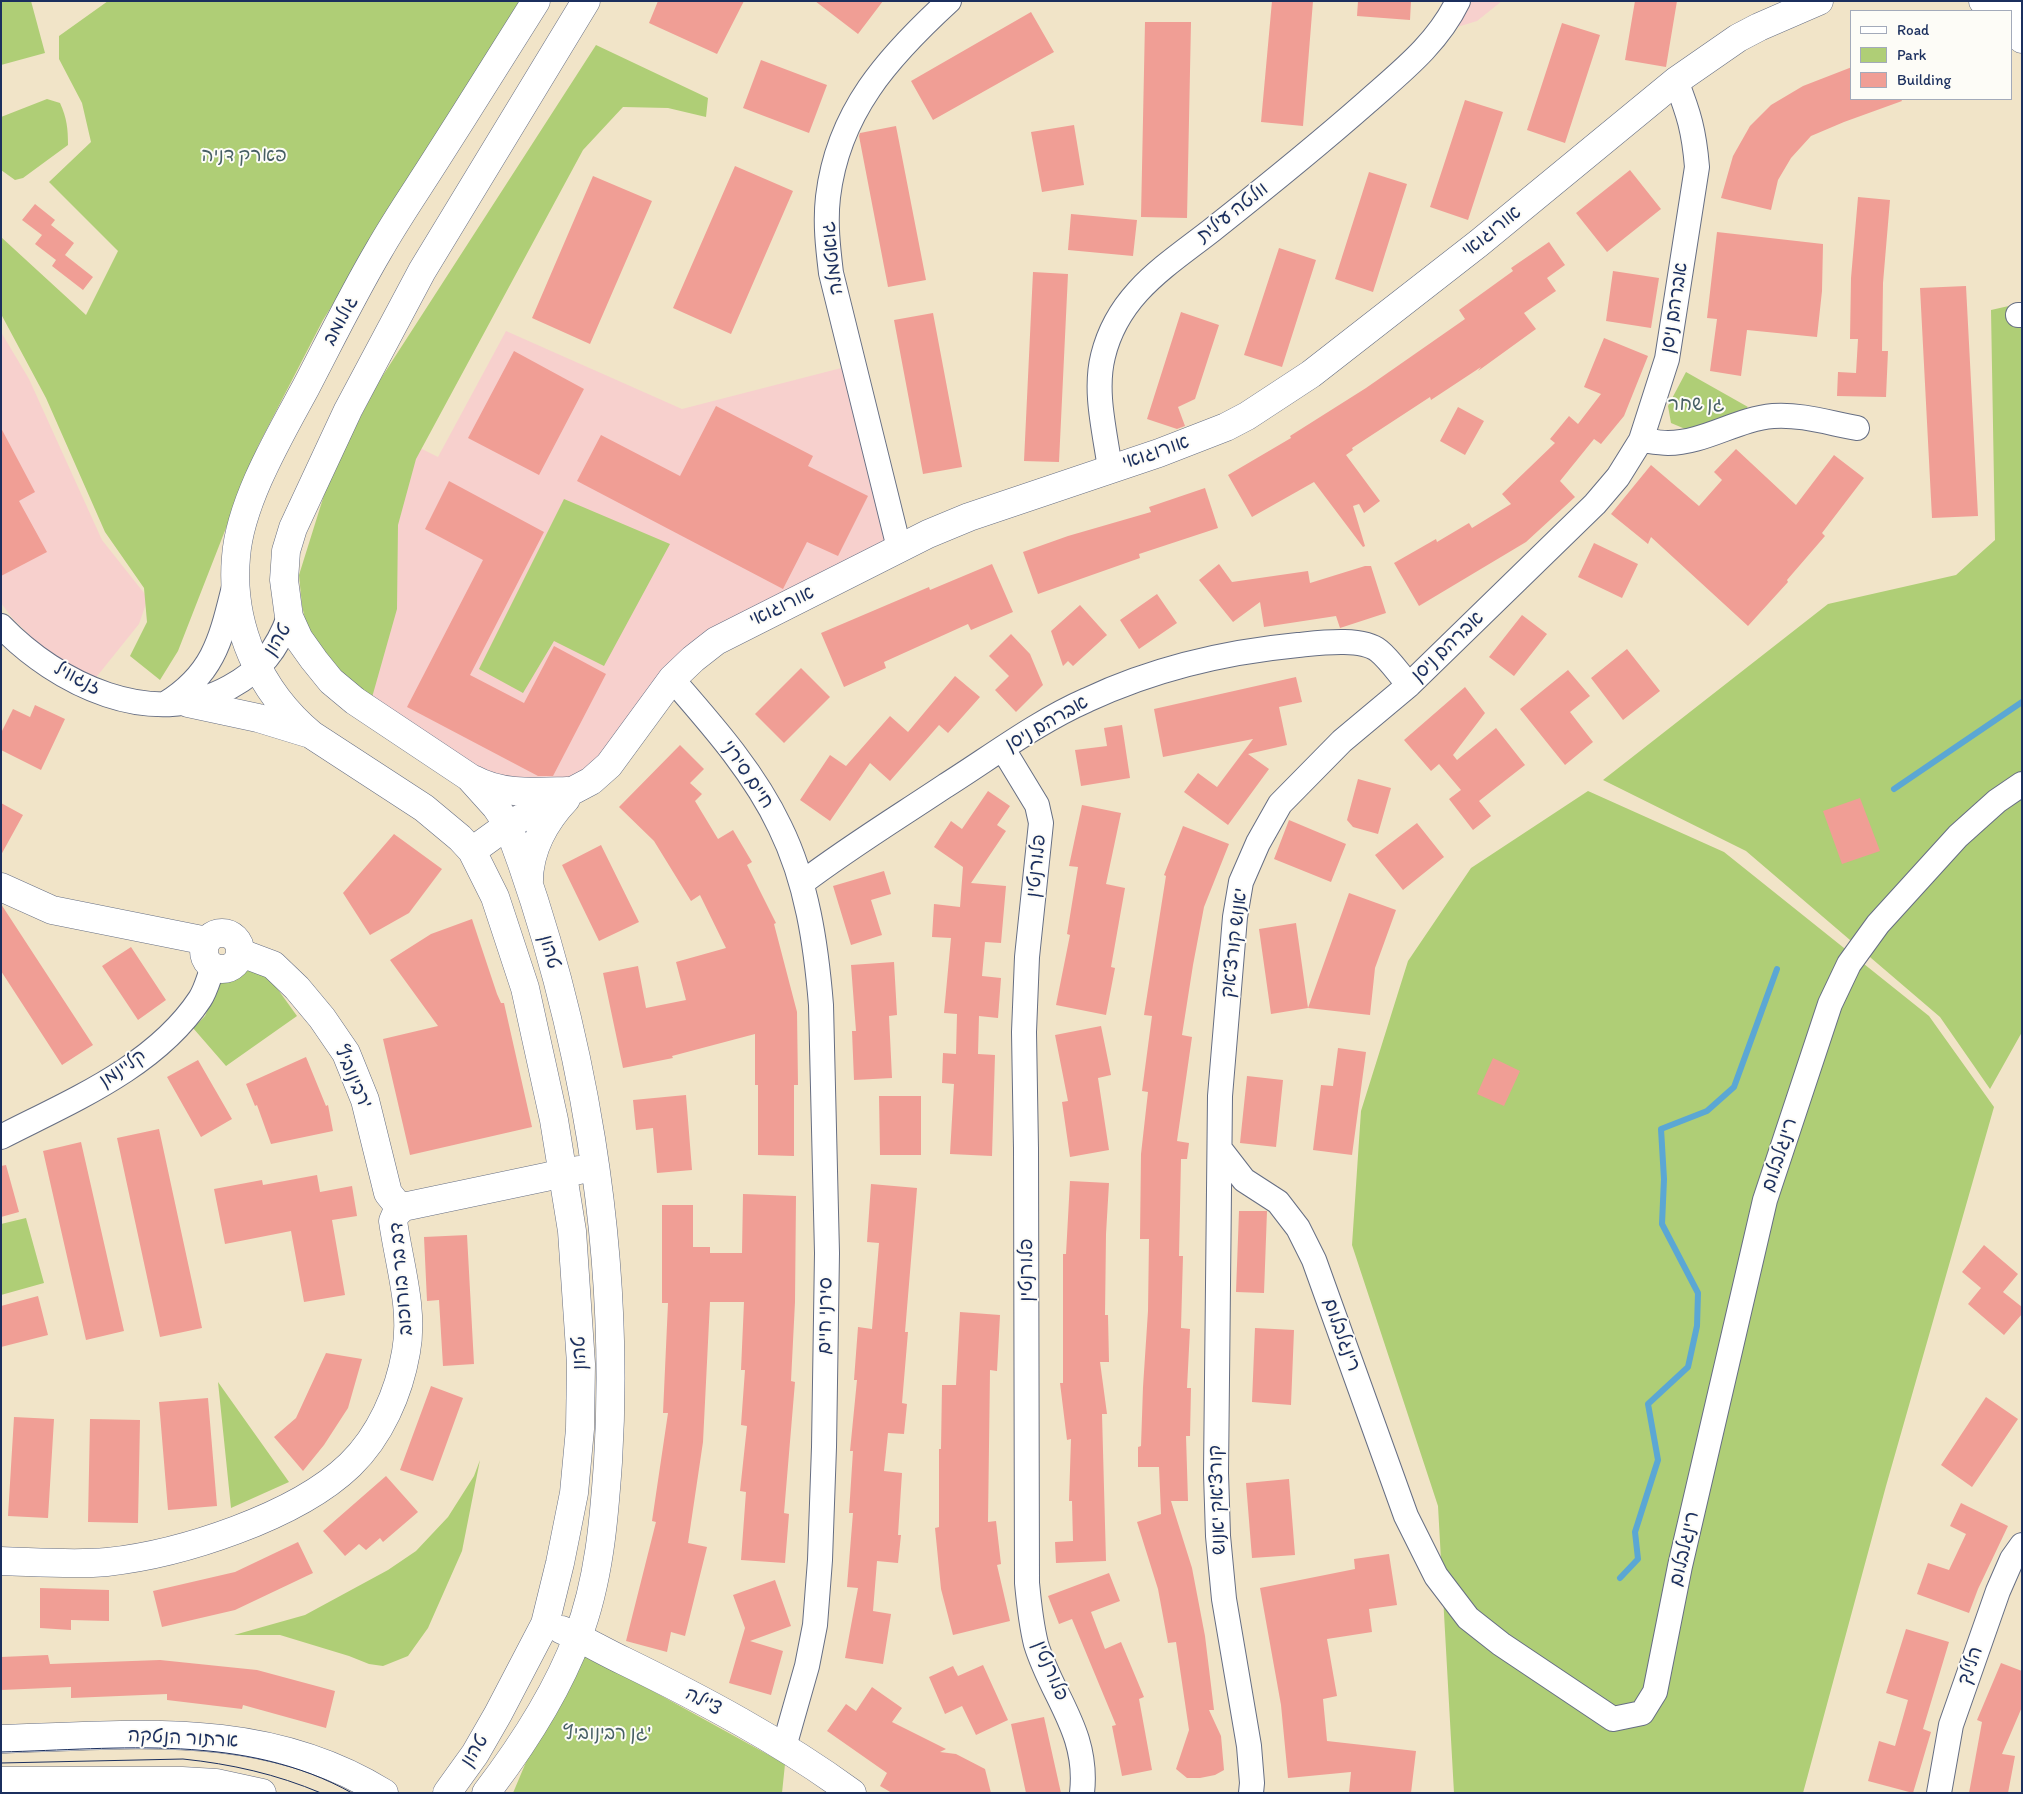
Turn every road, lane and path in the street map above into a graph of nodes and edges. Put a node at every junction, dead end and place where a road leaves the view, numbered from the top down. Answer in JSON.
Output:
{"nodes":[{"id":1,"x":536,"y":1,"type":"edge"},
{"id":2,"x":586,"y":1,"type":"edge"},
{"id":3,"x":949,"y":1,"type":"edge"},
{"id":4,"x":1458,"y":1,"type":"edge"},
{"id":5,"x":1819,"y":1,"type":"edge"},
{"id":6,"x":1982,"y":1,"type":"edge"},
{"id":7,"x":1993,"y":10,"type":"edge"},
{"id":8,"x":2013,"y":24,"type":"edge"},
{"id":9,"x":2022,"y":38,"type":"edge"},
{"id":10,"x":1676,"y":81,"type":"junction"},
{"id":11,"x":1857,"y":428,"type":"dead end"},
{"id":12,"x":1641,"y":440,"type":"junction"},
{"id":13,"x":1110,"y":469,"type":"junction"},
{"id":14,"x":899,"y":548,"type":"junction"},
{"id":15,"x":234,"y":585,"type":"junction"},
{"id":16,"x":289,"y":617,"type":"junction"},
{"id":17,"x":1,"y":626,"type":"edge"},
{"id":18,"x":257,"y":668,"type":"junction"},
{"id":19,"x":672,"y":679,"type":"junction"},
{"id":20,"x":1409,"y":685,"type":"junction"},
{"id":21,"x":176,"y":704,"type":"junction"},
{"id":22,"x":312,"y":735,"type":"junction"},
{"id":23,"x":1003,"y":749,"type":"junction"},
{"id":24,"x":469,"y":777,"type":"junction"},
{"id":25,"x":2022,"y":784,"type":"edge"},
{"id":26,"x":574,"y":791,"type":"junction"},
{"id":27,"x":508,"y":826,"type":"junction"},
{"id":28,"x":472,"y":851,"type":"junction"},
{"id":29,"x":802,"y":883,"type":"junction"},
{"id":30,"x":529,"y":884,"type":"junction"},
{"id":31,"x":1,"y":887,"type":"edge"},
{"id":32,"x":207,"y":941,"type":"junction"},
{"id":33,"x":241,"y":953,"type":"junction"},
{"id":34,"x":213,"y":967,"type":"junction"},
{"id":35,"x":554,"y":1120,"type":"junction"},
{"id":36,"x":1,"y":1137,"type":"edge"},
{"id":37,"x":1220,"y":1148,"type":"junction"},
{"id":38,"x":596,"y":1167,"type":"junction"},
{"id":39,"x":563,"y":1174,"type":"junction"},
{"id":40,"x":509,"y":1185,"type":"junction"},
{"id":41,"x":1260,"y":1192,"type":"junction"},
{"id":42,"x":1220,"y":1206,"type":"junction"},
{"id":43,"x":403,"y":1207,"type":"junction"},
{"id":44,"x":2022,"y":1545,"type":"edge"},
{"id":45,"x":1,"y":1561,"type":"edge"},
{"id":46,"x":546,"y":1624,"type":"junction"},
{"id":47,"x":578,"y":1637,"type":"junction"},
{"id":48,"x":1,"y":1739,"type":"edge"},
{"id":49,"x":784,"y":1747,"type":"junction"},
{"id":50,"x":1,"y":1781,"type":"edge"},
{"id":51,"x":490,"y":1789,"type":"edge"},
{"id":52,"x":262,"y":1793,"type":"edge"},
{"id":53,"x":384,"y":1793,"type":"edge"},
{"id":54,"x":447,"y":1793,"type":"edge"},
{"id":55,"x":852,"y":1793,"type":"edge"},
{"id":56,"x":1082,"y":1793,"type":"edge"},
{"id":57,"x":1251,"y":1793,"type":"edge"},
{"id":58,"x":1939,"y":1793,"type":"edge"}],
"edges":[{"from":1,"to":15,"type":"main road","name":"גולומב"},
{"from":2,"to":16,"type":"main road"},
{"from":3,"to":14,"type":"street","name":"גואטמלה"},
{"from":4,"to":13,"type":"street","name":"וולטה עילית"},
{"from":5,"to":10,"type":"main road","name":"אורוגואי"},
{"from":6,"to":7,"type":"main road"},
{"from":8,"to":9,"type":"street"},
{"from":10,"to":12,"type":"street","name":"אברהם ניסן"},
{"from":10,"to":13,"type":"main road","name":"אורוגואי"},
{"from":11,"to":12,"type":"street"},
{"from":12,"to":20,"type":"street","name":"אברהם ניסן"},
{"from":13,"to":14,"type":"main road","name":"אורוגואי"},
{"from":14,"to":19,"type":"main road","name":"אורוגואי"},
{"from":15,"to":18,"type":"main road","name":"גולומב"},
{"from":15,"to":21,"type":"street"},
{"from":16,"to":18,"type":"street","name":"טהון"},
{"from":16,"to":24,"type":"main road","name":"טהון"},
{"from":17,"to":21,"type":"street","name":"זנגוויל"},
{"from":18,"to":21,"type":"street","name":"זנגוויל"},
{"from":18,"to":22,"type":"main road","name":"טהון"},
{"from":19,"to":26,"type":"main road","name":"אורוגואי"},
{"from":19,"to":29,"type":"street","name":"חיים סירני"},
{"from":20,"to":23,"type":"street","name":"אברהם ניסן"},
{"from":20,"to":37,"type":"street","name":"יאנוש קורצ'אק"},
{"from":21,"to":22,"type":"main road"},
{"from":22,"to":28,"type":"main road","name":"טהון"},
{"from":23,"to":29,"type":"street","name":"אברהם ניסן"},
{"from":23,"to":56,"type":"street","name":"פלורנטין"},
{"from":24,"to":26,"type":"main road"},
{"from":24,"to":27,"type":"main road","name":"טהון"},
{"from":25,"to":41,"type":"street","name":"רינגלבלום"},
{"from":26,"to":27,"type":"main road","name":"אורוגואי"},
{"from":26,"to":30,"type":"main road"},
{"from":27,"to":28,"type":"main road","name":"אורוגואי"},
{"from":27,"to":30,"type":"main road","name":"טהון"},
{"from":28,"to":35,"type":"main road","name":"טהון"},
{"from":29,"to":49,"type":"street","name":"סירני חיים"},
{"from":30,"to":38,"type":"main road","name":"טהון"},
{"from":31,"to":32,"type":"main road"},
{"from":32,"to":33,"type":"main road"},
{"from":32,"to":34,"type":"main road"},
{"from":33,"to":34,"type":"main road"},
{"from":33,"to":43,"type":"main road","name":"רבינוביץ'"},
{"from":34,"to":36,"type":"street","name":"קליינמן"},
{"from":35,"to":39,"type":"main road","name":"טהון"},
{"from":35,"to":40,"type":"main road"},
{"from":37,"to":41,"type":"street","name":"רינגלבלום"},
{"from":37,"to":42,"type":"street","name":"יאנוש קורצ'אק"},
{"from":38,"to":39,"type":"main road","name":"דב בר בורוכוב"},
{"from":38,"to":47,"type":"main road","name":"טהון"},
{"from":39,"to":40,"type":"main road","name":"דב בר בורוכוב"},
{"from":39,"to":46,"type":"main road","name":"טהון"},
{"from":40,"to":43,"type":"main road","name":"דב בר בורוכוב"},
{"from":41,"to":42,"type":"street"},
{"from":42,"to":57,"type":"street","name":"קורצ'אק יאנוש"},
{"from":43,"to":45,"type":"main road","name":"דב בר בורוכוב"},
{"from":44,"to":58,"type":"street","name":"הלילך"},
{"from":46,"to":47,"type":"main road","name":"צ'ילה"},
{"from":46,"to":54,"type":"main road","name":"טהון"},
{"from":47,"to":49,"type":"main road","name":"צ'ילה"},
{"from":47,"to":51,"type":"main road","name":"טהון"},
{"from":48,"to":53,"type":"main road","name":"ארתור הנטקה"},
{"from":49,"to":55,"type":"main road","name":"צ'ילה"},
{"from":50,"to":52,"type":"main road"}]}
